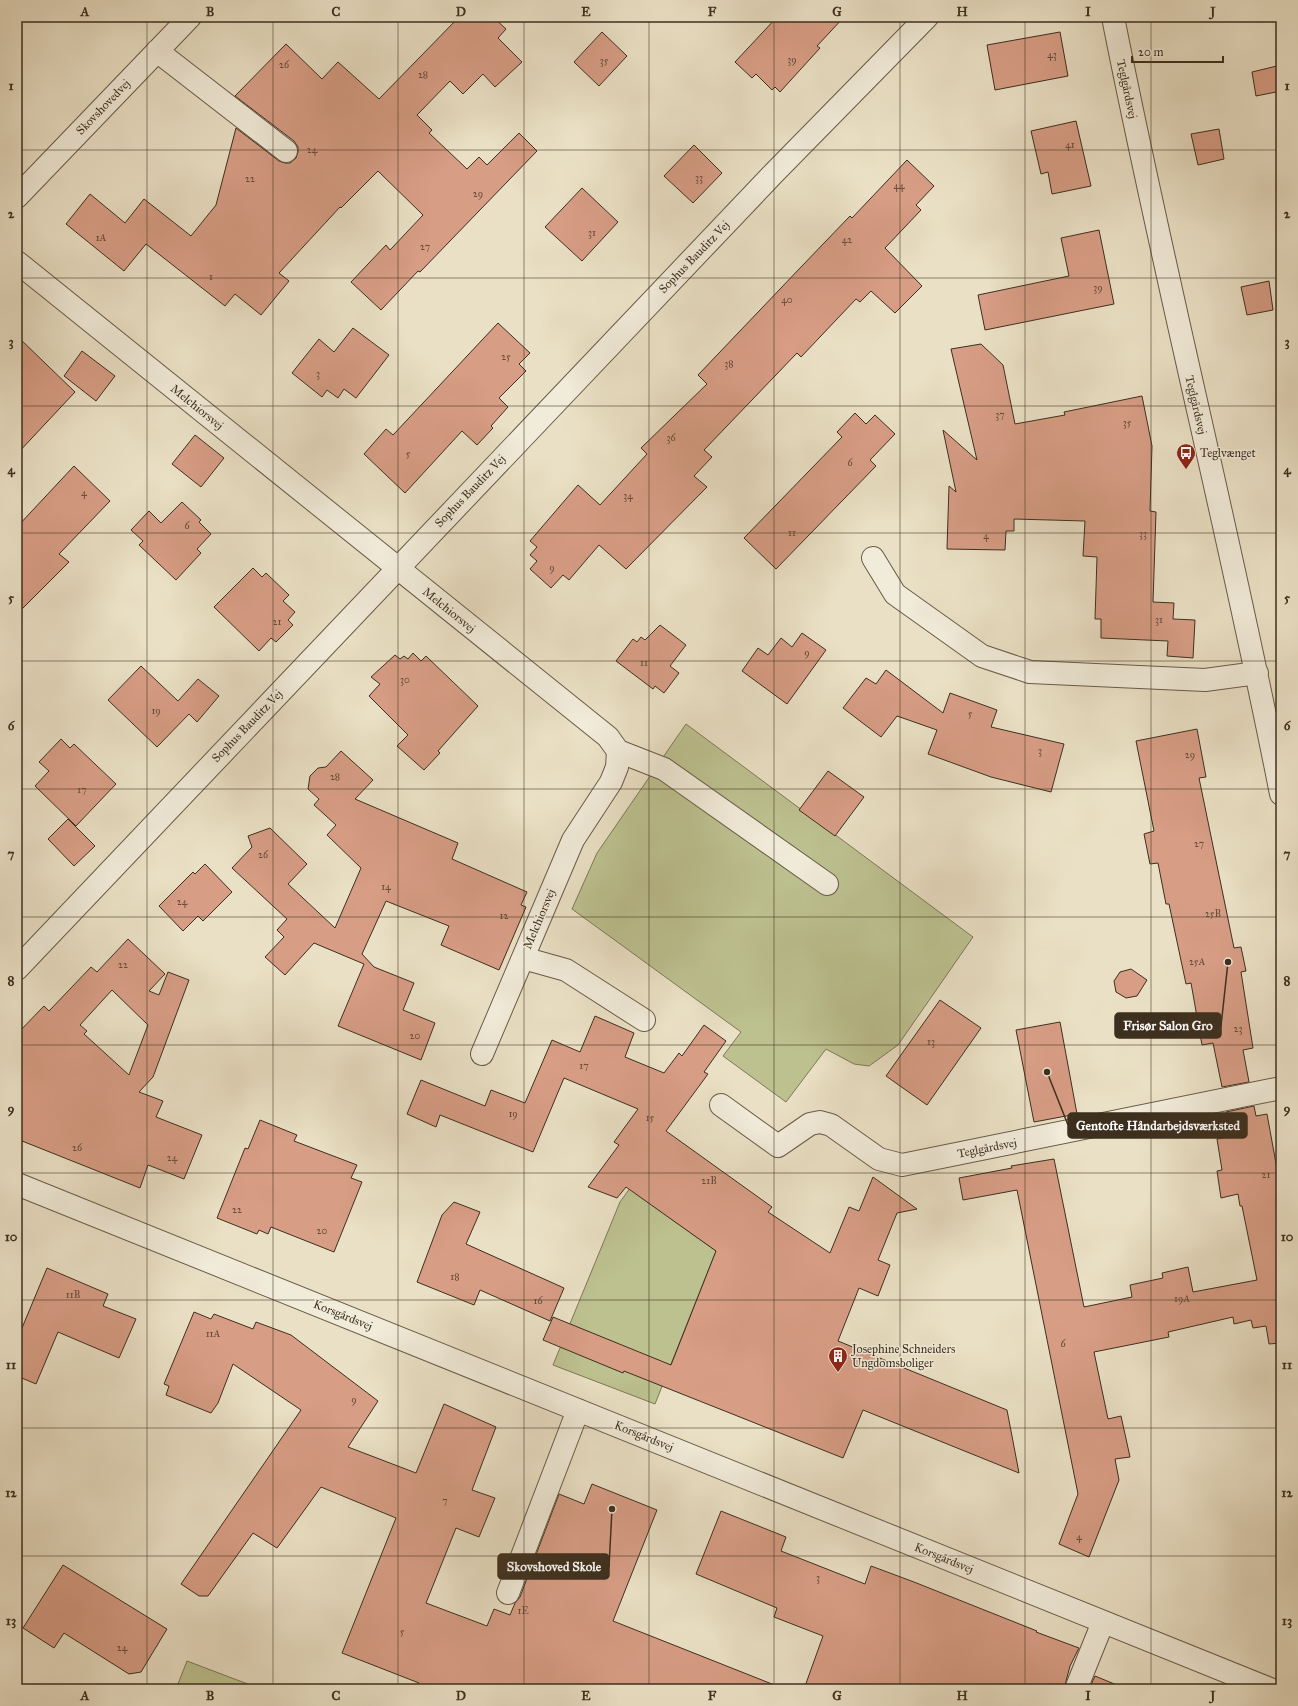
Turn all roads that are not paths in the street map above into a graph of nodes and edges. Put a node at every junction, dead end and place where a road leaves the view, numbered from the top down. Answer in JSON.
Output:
{"nodes":[{"id":1,"x":190,"y":17,"type":"edge"},
{"id":2,"x":927,"y":17,"type":"edge"},
{"id":3,"x":1112,"y":17,"type":"edge"},
{"id":4,"x":157,"y":51,"type":"junction"},
{"id":5,"x":286,"y":151,"type":"dead end"},
{"id":6,"x":17,"y":197,"type":"edge"},
{"id":7,"x":17,"y":262,"type":"edge"},
{"id":8,"x":873,"y":558,"type":"dead end"},
{"id":9,"x":397,"y":568,"type":"junction"},
{"id":10,"x":1257,"y":673,"type":"junction"},
{"id":11,"x":618,"y":751,"type":"junction"},
{"id":12,"x":1281,"y":794,"type":"edge"},
{"id":13,"x":827,"y":884,"type":"dead end"},
{"id":14,"x":523,"y":958,"type":"junction"},
{"id":15,"x":17,"y":969,"type":"edge"},
{"id":16,"x":644,"y":1020,"type":"dead end"},
{"id":17,"x":482,"y":1054,"type":"dead end"},
{"id":18,"x":1281,"y":1088,"type":"edge"},
{"id":19,"x":721,"y":1104,"type":"dead end"},
{"id":20,"x":17,"y":1184,"type":"edge"},
{"id":21,"x":578,"y":1410,"type":"junction"},
{"id":22,"x":508,"y":1593,"type":"dead end"},
{"id":23,"x":1103,"y":1622,"type":"junction"},
{"id":24,"x":1076,"y":1689,"type":"edge"},
{"id":25,"x":1270,"y":1689,"type":"edge"}],
"edges":[{"from":1,"to":4,"type":"street","name":"Skovshovedvej"},
{"from":2,"to":9,"type":"street","name":"Sophus Bauditz Vej"},
{"from":3,"to":10,"type":"street","name":"Teglgårdsvej"},
{"from":4,"to":5,"type":"street"},
{"from":4,"to":6,"type":"street","name":"Skovshovedvej"},
{"from":7,"to":9,"type":"street","name":"Melchiorsvej"},
{"from":8,"to":10,"type":"street"},
{"from":9,"to":11,"type":"street","name":"Melchiorsvej"},
{"from":9,"to":15,"type":"street","name":"Sophus Bauditz Vej"},
{"from":10,"to":12,"type":"street","name":"Teglgårdsvej"},
{"from":11,"to":13,"type":"street"},
{"from":11,"to":14,"type":"street","name":"Melchiorsvej"},
{"from":14,"to":16,"type":"street"},
{"from":14,"to":17,"type":"street","name":"Melchiorsvej"},
{"from":18,"to":19,"type":"street","name":"Teglgårdsvej"},
{"from":20,"to":21,"type":"street","name":"Korsgårdsvej"},
{"from":21,"to":22,"type":"street"},
{"from":21,"to":23,"type":"street","name":"Korsgårdsvej"},
{"from":23,"to":24,"type":"street"},
{"from":23,"to":25,"type":"street","name":"Korsgårdsvej"}]}
